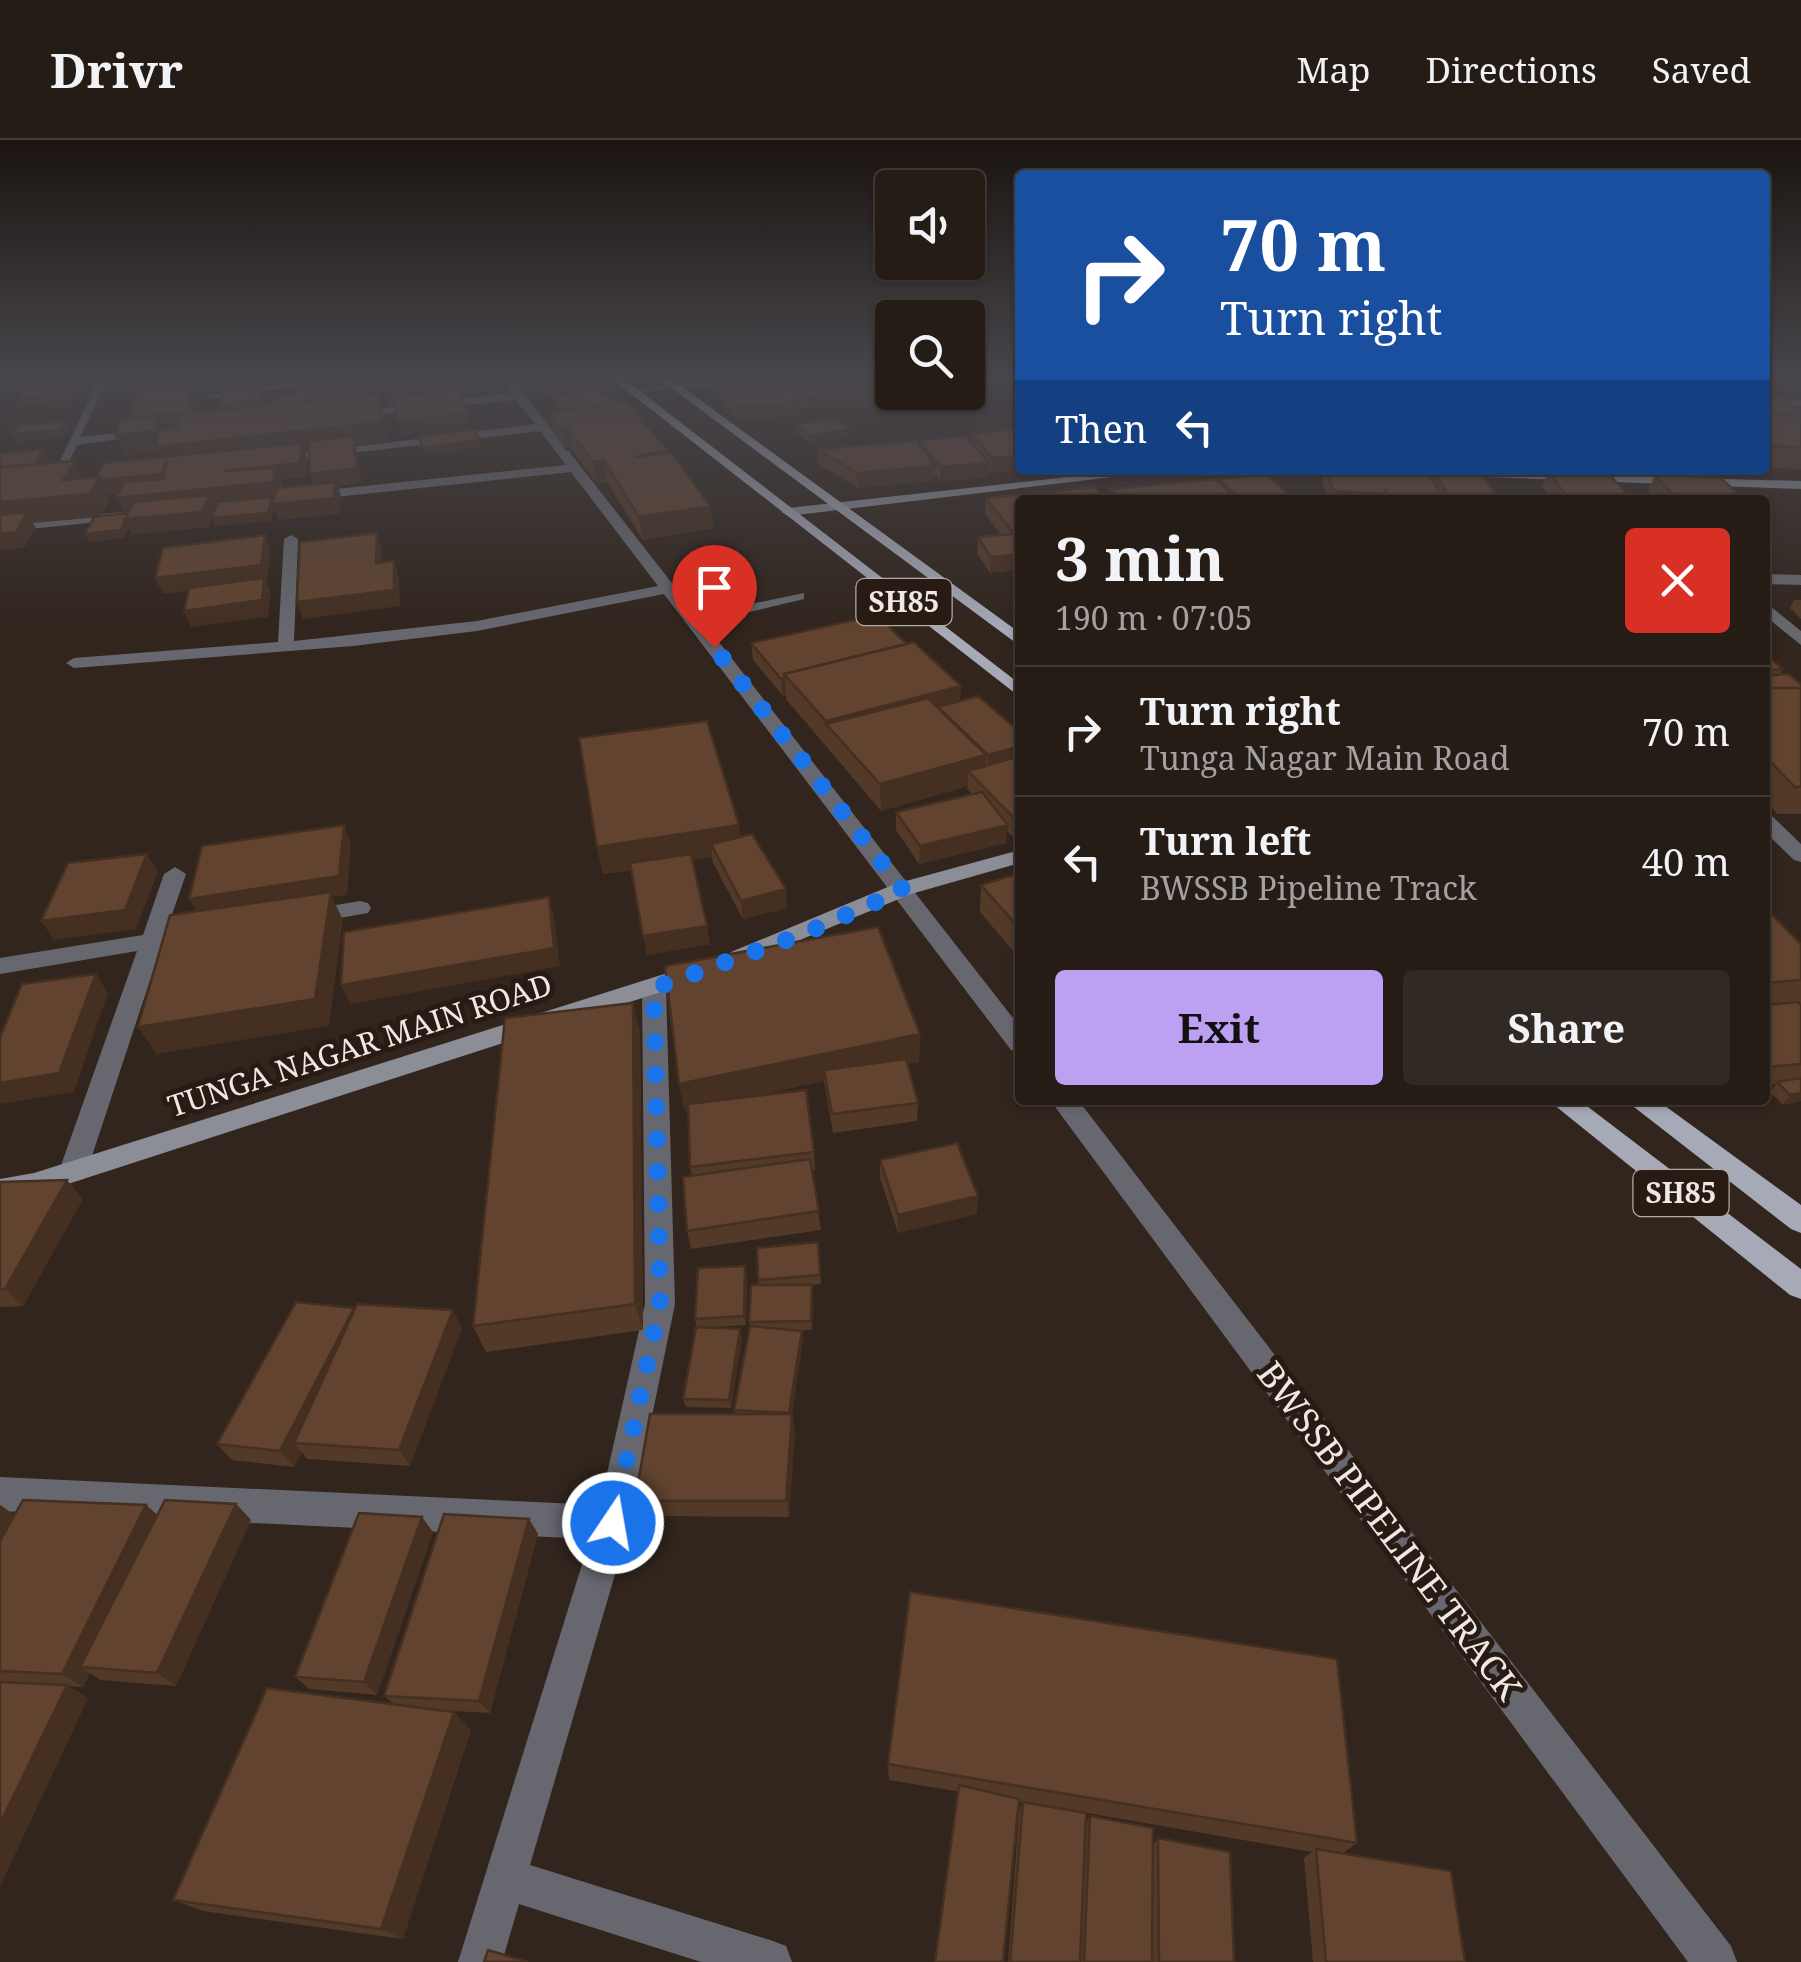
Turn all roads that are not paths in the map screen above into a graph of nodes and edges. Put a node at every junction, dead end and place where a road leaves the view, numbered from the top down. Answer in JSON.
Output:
{"nodes":[{"id":1,"x":67,"y":460,"type":"edge"},
{"id":2,"x":570,"y":460,"type":"edge"},
{"id":3,"x":721,"y":460,"type":"edge"},
{"id":4,"x":775,"y":460,"type":"edge"},
{"id":5,"x":576,"y":468,"type":"junction"},
{"id":6,"x":1118,"y":475,"type":"edge"},
{"id":7,"x":1530,"y":475,"type":"edge"},
{"id":8,"x":1700,"y":475,"type":"edge"},
{"id":9,"x":1707,"y":482,"type":"junction"},
{"id":10,"x":35,"y":485,"type":"edge"},
{"id":11,"x":1801,"y":485,"type":"edge"},
{"id":12,"x":286,"y":498,"type":"edge"},
{"id":13,"x":837,"y":505,"type":"junction"},
{"id":14,"x":788,"y":512,"type":"junction"},
{"id":15,"x":132,"y":515,"type":"edge"},
{"id":16,"x":0,"y":528,"type":"edge"},
{"id":17,"x":291,"y":539,"type":"dead end"},
{"id":18,"x":1770,"y":579,"type":"edge"},
{"id":19,"x":1801,"y":580,"type":"edge"},
{"id":20,"x":668,"y":588,"type":"junction"},
{"id":21,"x":798,"y":596,"type":"dead end"},
{"id":22,"x":1770,"y":612,"type":"edge"},
{"id":23,"x":694,"y":620,"type":"junction"},
{"id":24,"x":1015,"y":637,"type":"edge"},
{"id":25,"x":1801,"y":640,"type":"edge"},
{"id":26,"x":286,"y":646,"type":"junction"},
{"id":27,"x":74,"y":662,"type":"dead end"},
{"id":28,"x":1015,"y":688,"type":"edge"},
{"id":29,"x":1770,"y":825,"type":"edge"},
{"id":30,"x":1801,"y":856,"type":"edge"},
{"id":31,"x":1015,"y":857,"type":"edge"},
{"id":32,"x":175,"y":874,"type":"dead end"},
{"id":33,"x":903,"y":890,"type":"junction"},
{"id":34,"x":360,"y":908,"type":"dead end"},
{"id":35,"x":284,"y":920,"type":"edge"},
{"id":36,"x":227,"y":929,"type":"edge"},
{"id":37,"x":152,"y":942,"type":"junction"},
{"id":38,"x":0,"y":966,"type":"edge"},
{"id":39,"x":654,"y":988,"type":"junction"},
{"id":40,"x":1015,"y":1037,"type":"edge"},
{"id":41,"x":1067,"y":1105,"type":"edge"},
{"id":42,"x":1567,"y":1105,"type":"edge"},
{"id":43,"x":1645,"y":1105,"type":"edge"},
{"id":44,"x":73,"y":1171,"type":"junction"},
{"id":45,"x":0,"y":1190,"type":"edge"},
{"id":46,"x":1801,"y":1220,"type":"edge"},
{"id":47,"x":1801,"y":1286,"type":"edge"},
{"id":48,"x":0,"y":1494,"type":"edge"},
{"id":49,"x":613,"y":1523,"type":"junction"},
{"id":50,"x":507,"y":1879,"type":"junction"},
{"id":51,"x":480,"y":1962,"type":"edge"},
{"id":52,"x":770,"y":1962,"type":"edge"},
{"id":53,"x":1715,"y":1962,"type":"edge"}],
"edges":[{"from":1,"to":10,"type":"street"},
{"from":2,"to":5,"type":"street"},
{"from":3,"to":14,"type":"main road","number":"SH85"},
{"from":4,"to":13,"type":"main road","number":"SH85"},
{"from":5,"to":12,"type":"street"},
{"from":5,"to":20,"type":"street"},
{"from":6,"to":13,"type":"street"},
{"from":7,"to":9,"type":"street"},
{"from":8,"to":9,"type":"street"},
{"from":9,"to":11,"type":"street"},
{"from":13,"to":14,"type":"street"},
{"from":13,"to":24,"type":"main road","number":"SH85"},
{"from":14,"to":28,"type":"main road","number":"SH85"},
{"from":15,"to":16,"type":"street"},
{"from":17,"to":26,"type":"street"},
{"from":18,"to":19,"type":"street"},
{"from":20,"to":23,"type":"street"},
{"from":20,"to":26,"type":"street"},
{"from":21,"to":23,"type":"street"},
{"from":22,"to":25,"type":"street"},
{"from":23,"to":33,"type":"street"},
{"from":26,"to":27,"type":"street"},
{"from":29,"to":30,"type":"street"},
{"from":31,"to":33,"type":"street","name":"TUNGA NAGAR MAIN ROAD"},
{"from":32,"to":37,"type":"street"},
{"from":33,"to":39,"type":"street","name":"TUNGA NAGAR MAIN ROAD"},
{"from":33,"to":40,"type":"street"},
{"from":34,"to":35,"type":"street"},
{"from":36,"to":37,"type":"street"},
{"from":37,"to":38,"type":"street"},
{"from":37,"to":44,"type":"street"},
{"from":39,"to":44,"type":"street","name":"TUNGA NAGAR MAIN ROAD"},
{"from":39,"to":49,"type":"street"},
{"from":41,"to":53,"type":"street","name":"BWSSB PIPELINE TRACK"},
{"from":42,"to":47,"type":"main road","number":"SH85"},
{"from":43,"to":46,"type":"main road","number":"SH85"},
{"from":44,"to":45,"type":"street","name":"TUNGA NAGAR MAIN ROAD"},
{"from":48,"to":49,"type":"street"},
{"from":49,"to":50,"type":"street"},
{"from":50,"to":51,"type":"street"},
{"from":50,"to":52,"type":"street"}]}
